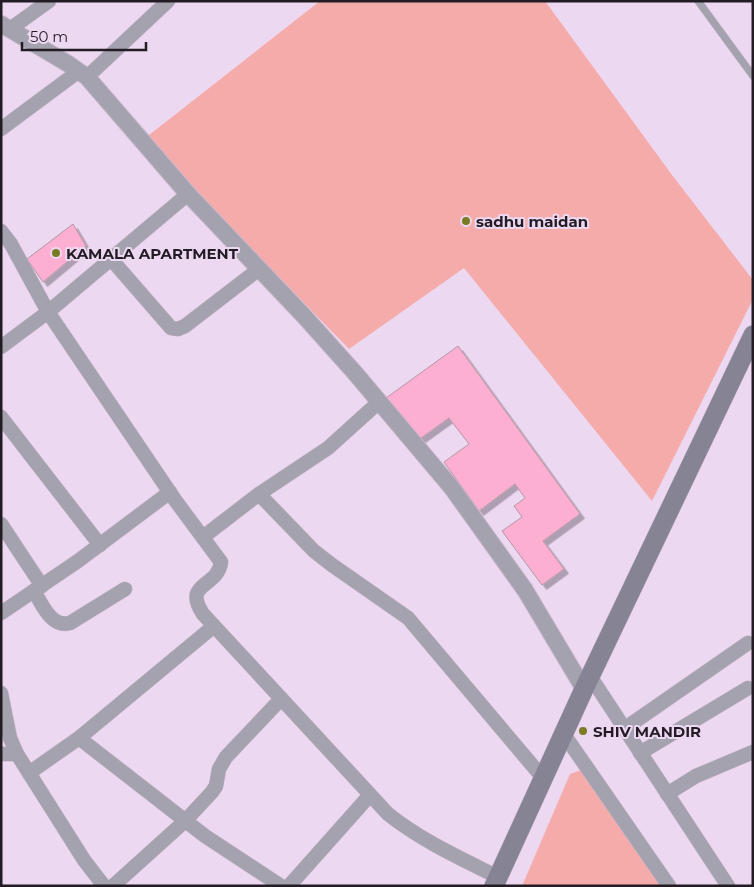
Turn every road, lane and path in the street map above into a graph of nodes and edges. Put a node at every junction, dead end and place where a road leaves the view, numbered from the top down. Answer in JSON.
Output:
{"nodes":[{"id":1,"x":49,"y":1,"type":"edge"},
{"id":2,"x":168,"y":1,"type":"edge"},
{"id":3,"x":698,"y":1,"type":"edge"},
{"id":4,"x":6,"y":27,"type":"edge"},
{"id":5,"x":83,"y":74,"type":"junction"},
{"id":6,"x":753,"y":76,"type":"edge"},
{"id":7,"x":1,"y":129,"type":"edge"},
{"id":8,"x":188,"y":194,"type":"junction"},
{"id":9,"x":1,"y":231,"type":"edge"},
{"id":10,"x":111,"y":259,"type":"junction"},
{"id":11,"x":259,"y":269,"type":"junction"},
{"id":12,"x":48,"y":312,"type":"junction"},
{"id":13,"x":753,"y":335,"type":"edge"},
{"id":14,"x":1,"y":347,"type":"edge"},
{"id":15,"x":379,"y":402,"type":"junction"},
{"id":16,"x":1,"y":416,"type":"edge"},
{"id":17,"x":170,"y":492,"type":"junction"},
{"id":18,"x":259,"y":494,"type":"junction"},
{"id":19,"x":1,"y":524,"type":"edge"},
{"id":20,"x":203,"y":537,"type":"junction"},
{"id":21,"x":100,"y":545,"type":"junction"},
{"id":22,"x":38,"y":588,"type":"junction"},
{"id":23,"x":125,"y":590,"type":"dead end"},
{"id":24,"x":1,"y":613,"type":"edge"},
{"id":25,"x":214,"y":626,"type":"junction"},
{"id":26,"x":748,"y":643,"type":"dead end"},
{"id":27,"x":587,"y":683,"type":"junction"},
{"id":28,"x":748,"y":688,"type":"dead end"},
{"id":29,"x":1,"y":693,"type":"edge"},
{"id":30,"x":281,"y":699,"type":"junction"},
{"id":31,"x":624,"y":729,"type":"junction"},
{"id":32,"x":564,"y":733,"type":"junction"},
{"id":33,"x":79,"y":738,"type":"junction"},
{"id":34,"x":753,"y":752,"type":"edge"},
{"id":35,"x":640,"y":753,"type":"junction"},
{"id":36,"x":1,"y":754,"type":"edge"},
{"id":37,"x":17,"y":754,"type":"junction"},
{"id":38,"x":29,"y":772,"type":"junction"},
{"id":39,"x":543,"y":778,"type":"junction"},
{"id":40,"x":667,"y":794,"type":"junction"},
{"id":41,"x":370,"y":795,"type":"junction"},
{"id":42,"x":185,"y":821,"type":"junction"},
{"id":43,"x":496,"y":881,"type":"edge"},
{"id":44,"x":104,"y":886,"type":"edge"},
{"id":45,"x":112,"y":886,"type":"edge"},
{"id":46,"x":281,"y":886,"type":"edge"},
{"id":47,"x":289,"y":886,"type":"edge"},
{"id":48,"x":669,"y":886,"type":"edge"},
{"id":49,"x":728,"y":886,"type":"edge"}],
"edges":[{"from":1,"to":4,"type":"street"},
{"from":2,"to":5,"type":"street"},
{"from":3,"to":6,"type":"lane"},
{"from":4,"to":5,"type":"street"},
{"from":5,"to":7,"type":"street"},
{"from":5,"to":8,"type":"street"},
{"from":8,"to":10,"type":"street"},
{"from":8,"to":11,"type":"street"},
{"from":9,"to":12,"type":"street"},
{"from":10,"to":11,"type":"street"},
{"from":10,"to":12,"type":"street"},
{"from":11,"to":15,"type":"street"},
{"from":12,"to":14,"type":"street"},
{"from":12,"to":17,"type":"street"},
{"from":13,"to":27,"type":"main road"},
{"from":15,"to":18,"type":"street"},
{"from":15,"to":27,"type":"street"},
{"from":16,"to":21,"type":"street"},
{"from":17,"to":20,"type":"street"},
{"from":17,"to":21,"type":"street"},
{"from":18,"to":20,"type":"street"},
{"from":18,"to":39,"type":"street"},
{"from":19,"to":22,"type":"street"},
{"from":20,"to":25,"type":"street"},
{"from":21,"to":22,"type":"street"},
{"from":22,"to":23,"type":"street"},
{"from":22,"to":24,"type":"street"},
{"from":25,"to":30,"type":"street"},
{"from":25,"to":33,"type":"street"},
{"from":26,"to":31,"type":"street"},
{"from":27,"to":31,"type":"street"},
{"from":27,"to":32,"type":"main road"},
{"from":28,"to":35,"type":"street"},
{"from":29,"to":37,"type":"street"},
{"from":30,"to":41,"type":"street"},
{"from":30,"to":42,"type":"street"},
{"from":31,"to":35,"type":"street"},
{"from":32,"to":39,"type":"main road"},
{"from":32,"to":48,"type":"street"},
{"from":33,"to":38,"type":"street"},
{"from":33,"to":42,"type":"street"},
{"from":34,"to":40,"type":"street"},
{"from":35,"to":40,"type":"street"},
{"from":36,"to":37,"type":"street"},
{"from":37,"to":38,"type":"street"},
{"from":38,"to":44,"type":"street"},
{"from":39,"to":43,"type":"main road"},
{"from":40,"to":49,"type":"street"},
{"from":41,"to":43,"type":"street"},
{"from":41,"to":47,"type":"street"},
{"from":42,"to":45,"type":"street"},
{"from":42,"to":46,"type":"street"}]}
